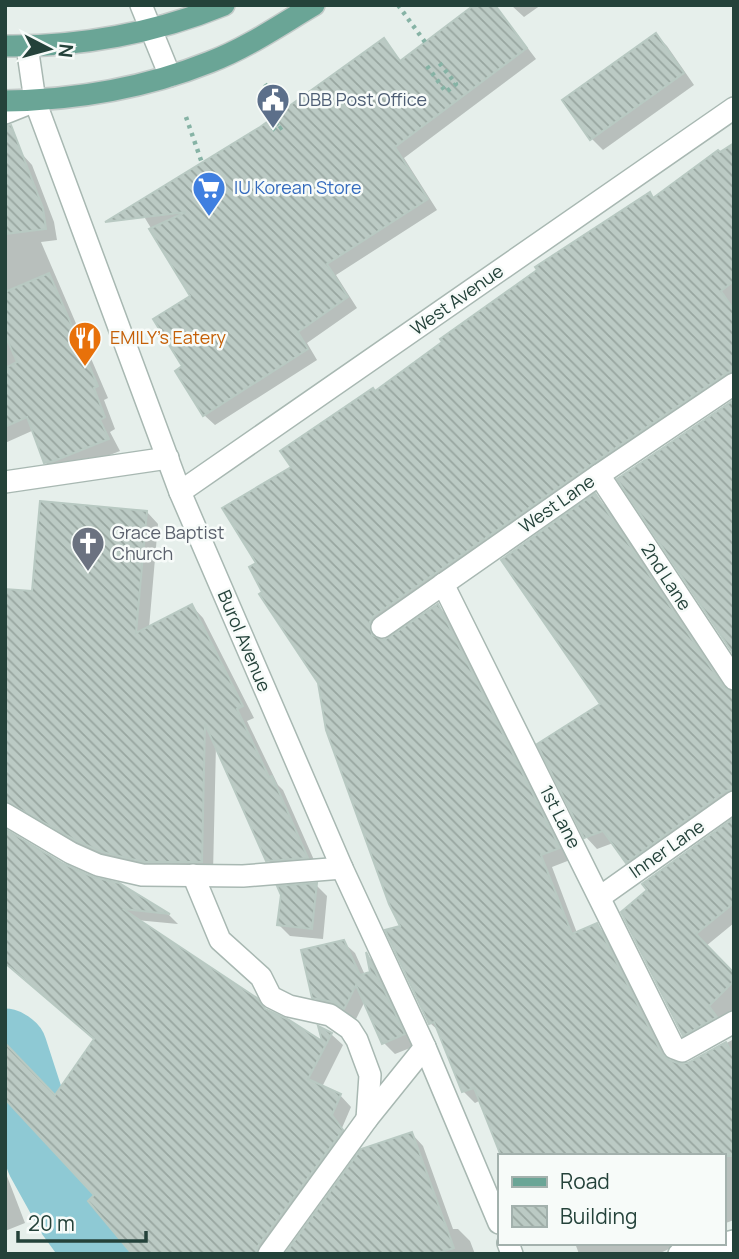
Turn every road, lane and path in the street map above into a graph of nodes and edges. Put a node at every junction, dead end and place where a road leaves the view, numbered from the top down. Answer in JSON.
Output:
{"nodes":[{"id":1,"x":141,"y":5,"type":"edge"},
{"id":2,"x":224,"y":5,"type":"edge"},
{"id":3,"x":314,"y":5,"type":"edge"},
{"id":4,"x":398,"y":5,"type":"edge"},
{"id":5,"x":150,"y":30,"type":"junction"},
{"id":6,"x":425,"y":42,"type":"dead end"},
{"id":7,"x":5,"y":46,"type":"edge"},
{"id":8,"x":27,"y":46,"type":"junction"},
{"id":9,"x":437,"y":60,"type":"dead end"},
{"id":10,"x":427,"y":66,"type":"dead end"},
{"id":11,"x":170,"y":76,"type":"junction"},
{"id":12,"x":265,"y":84,"type":"dead end"},
{"id":13,"x":35,"y":101,"type":"junction"},
{"id":14,"x":5,"y":102,"type":"edge"},
{"id":15,"x":734,"y":108,"type":"edge"},
{"id":16,"x":284,"y":109,"type":"dead end"},
{"id":17,"x":5,"y":113,"type":"edge"},
{"id":18,"x":186,"y":117,"type":"dead end"},
{"id":19,"x":282,"y":120,"type":"dead end"},
{"id":20,"x":282,"y":127,"type":"dead end"},
{"id":21,"x":202,"y":163,"type":"dead end"},
{"id":22,"x":734,"y":384,"type":"edge"},
{"id":23,"x":168,"y":458,"type":"junction"},
{"id":24,"x":599,"y":475,"type":"junction"},
{"id":25,"x":5,"y":482,"type":"edge"},
{"id":26,"x":180,"y":492,"type":"junction"},
{"id":27,"x":443,"y":584,"type":"junction"},
{"id":28,"x":382,"y":627,"type":"dead end"},
{"id":29,"x":734,"y":679,"type":"edge"},
{"id":30,"x":734,"y":802,"type":"edge"},
{"id":31,"x":5,"y":814,"type":"edge"},
{"id":32,"x":342,"y":868,"type":"junction"},
{"id":33,"x":193,"y":876,"type":"junction"},
{"id":34,"x":600,"y":897,"type":"junction"},
{"id":35,"x":734,"y":1022,"type":"edge"},
{"id":36,"x":425,"y":1047,"type":"junction"},
{"id":37,"x":367,"y":1119,"type":"junction"},
{"id":38,"x":498,"y":1221,"type":"edge"},
{"id":39,"x":717,"y":1245,"type":"edge"},
{"id":40,"x":269,"y":1254,"type":"edge"},
{"id":41,"x":679,"y":1254,"type":"edge"}],
"edges":[{"from":1,"to":5,"type":"street"},
{"from":2,"to":5,"type":"main road"},
{"from":3,"to":11,"type":"main road"},
{"from":4,"to":6,"type":"path"},
{"from":5,"to":8,"type":"main road"},
{"from":5,"to":11,"type":"street"},
{"from":7,"to":8,"type":"main road"},
{"from":8,"to":13,"type":"street","name":"Burol Avenue"},
{"from":9,"to":10,"type":"path"},
{"from":11,"to":13,"type":"main road"},
{"from":12,"to":16,"type":"path"},
{"from":13,"to":14,"type":"main road"},
{"from":13,"to":17,"type":"street"},
{"from":13,"to":23,"type":"street","name":"Burol Avenue"},
{"from":15,"to":26,"type":"street","name":"West Avenue"},
{"from":18,"to":21,"type":"path"},
{"from":19,"to":20,"type":"path"},
{"from":22,"to":24,"type":"street","name":"West Lane"},
{"from":23,"to":25,"type":"street"},
{"from":23,"to":26,"type":"street","name":"Burol Avenue"},
{"from":24,"to":27,"type":"street","name":"West Lane"},
{"from":24,"to":29,"type":"street","name":"2nd Lane"},
{"from":26,"to":32,"type":"street","name":"Burol Avenue"},
{"from":27,"to":28,"type":"street","name":"West Lane"},
{"from":27,"to":34,"type":"street","name":"1st Lane"},
{"from":30,"to":34,"type":"street","name":"Inner Lane"},
{"from":31,"to":33,"type":"street"},
{"from":32,"to":33,"type":"street"},
{"from":32,"to":36,"type":"street","name":"Burol Avenue"},
{"from":33,"to":37,"type":"street"},
{"from":34,"to":35,"type":"street","name":"1st Lane"},
{"from":36,"to":37,"type":"street"},
{"from":36,"to":38,"type":"street","name":"Burol Avenue"},
{"from":37,"to":40,"type":"street"},
{"from":39,"to":41,"type":"street"}]}
